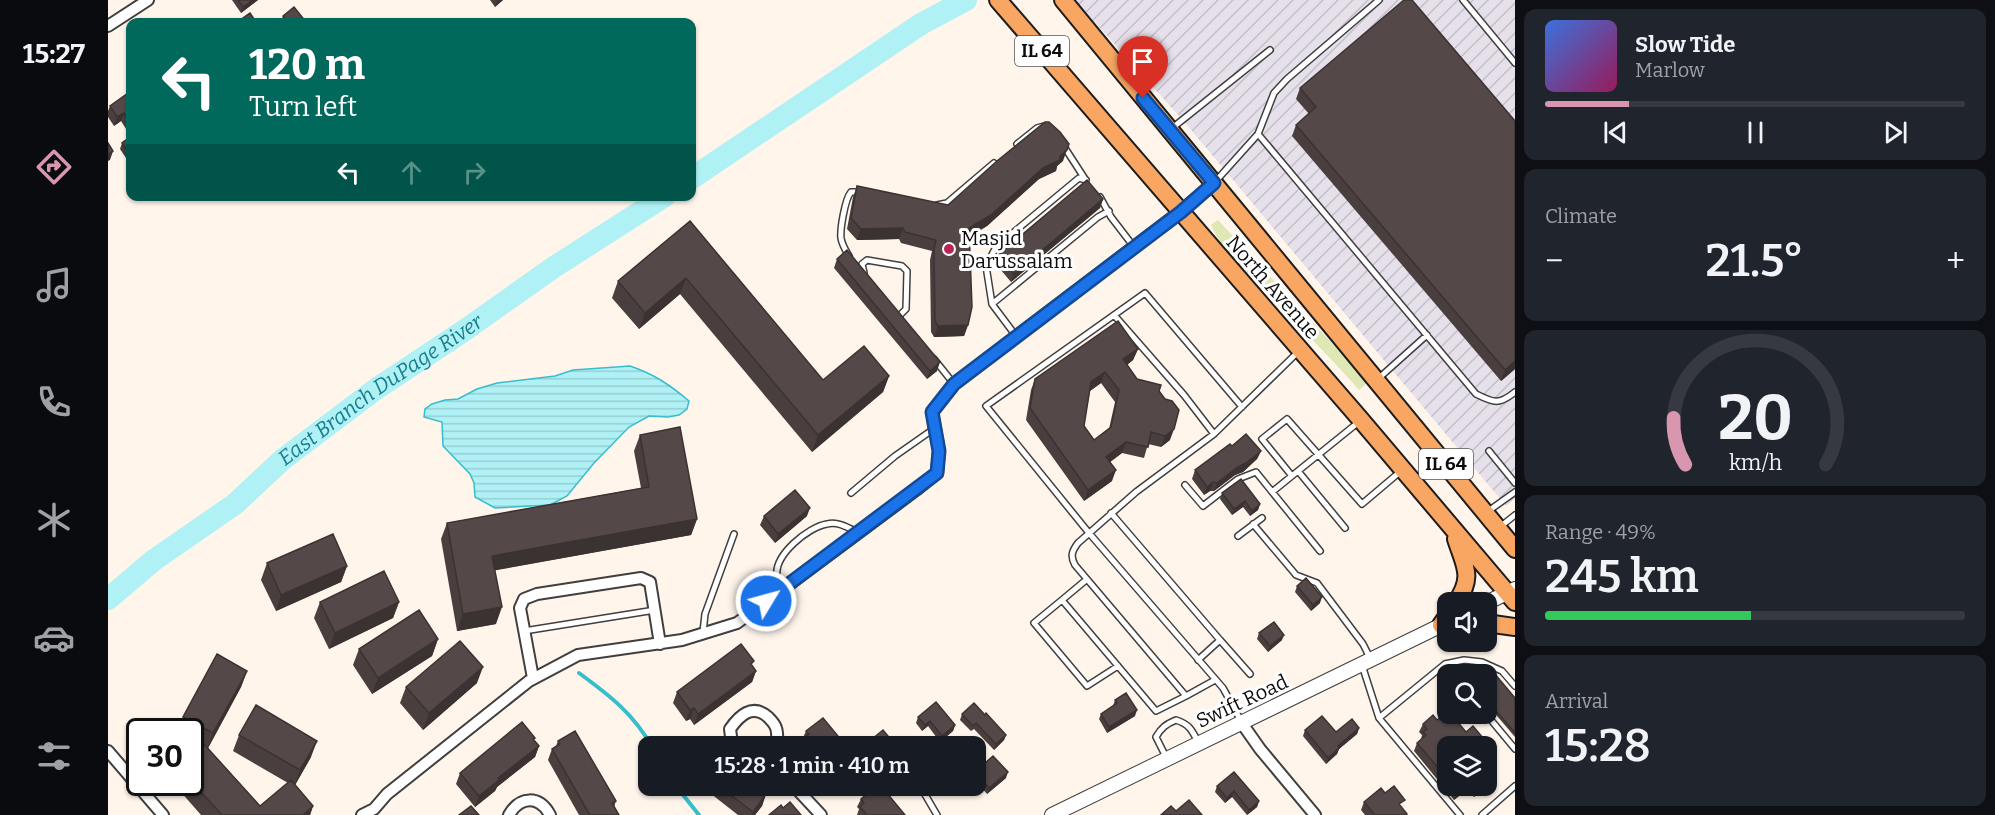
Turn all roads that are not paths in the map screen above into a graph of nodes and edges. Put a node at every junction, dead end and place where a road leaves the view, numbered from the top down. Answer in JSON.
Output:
{"nodes":[{"id":1,"x":148,"y":0,"type":"edge"},
{"id":2,"x":998,"y":0,"type":"edge"},
{"id":3,"x":1063,"y":0,"type":"edge"},
{"id":4,"x":1379,"y":0,"type":"edge"},
{"id":5,"x":1462,"y":0,"type":"edge"},
{"id":6,"x":108,"y":26,"type":"edge"},
{"id":7,"x":1270,"y":50,"type":"dead end"},
{"id":8,"x":1515,"y":63,"type":"edge"},
{"id":9,"x":1048,"y":129,"type":"edge"},
{"id":10,"x":1170,"y":130,"type":"junction"},
{"id":11,"x":1258,"y":134,"type":"junction"},
{"id":12,"x":1059,"y":140,"type":"edge"},
{"id":13,"x":1011,"y":149,"type":"edge"},
{"id":14,"x":1003,"y":156,"type":"edge"},
{"id":15,"x":1085,"y":179,"type":"junction"},
{"id":16,"x":1214,"y":183,"type":"junction"},
{"id":17,"x":1092,"y":187,"type":"edge"},
{"id":18,"x":867,"y":193,"type":"edge"},
{"id":19,"x":1098,"y":194,"type":"edge"},
{"id":20,"x":925,"y":203,"type":"edge"},
{"id":21,"x":1109,"y":211,"type":"junction"},
{"id":22,"x":1181,"y":212,"type":"junction"},
{"id":23,"x":1134,"y":247,"type":"junction"},
{"id":24,"x":862,"y":271,"type":"junction"},
{"id":25,"x":870,"y":280,"type":"edge"},
{"id":26,"x":992,"y":304,"type":"junction"},
{"id":27,"x":892,"y":307,"type":"edge"},
{"id":28,"x":1114,"y":315,"type":"junction"},
{"id":29,"x":899,"y":316,"type":"junction"},
{"id":30,"x":906,"y":324,"type":"edge"},
{"id":31,"x":1427,"y":335,"type":"junction"},
{"id":32,"x":1016,"y":337,"type":"junction"},
{"id":33,"x":927,"y":350,"type":"edge"},
{"id":34,"x":1300,"y":351,"type":"junction"},
{"id":35,"x":1377,"y":380,"type":"junction"},
{"id":36,"x":954,"y":384,"type":"junction"},
{"id":37,"x":1515,"y":392,"type":"edge"},
{"id":38,"x":1242,"y":407,"type":"junction"},
{"id":39,"x":1361,"y":420,"type":"junction"},
{"id":40,"x":935,"y":428,"type":"junction"},
{"id":41,"x":1214,"y":434,"type":"junction"},
{"id":42,"x":1489,"y":451,"type":"dead end"},
{"id":43,"x":1318,"y":455,"type":"junction"},
{"id":44,"x":1402,"y":470,"type":"junction"},
{"id":45,"x":1298,"y":471,"type":"junction"},
{"id":46,"x":1292,"y":476,"type":"junction"},
{"id":47,"x":1515,"y":483,"type":"edge"},
{"id":48,"x":1185,"y":485,"type":"dead end"},
{"id":49,"x":1272,"y":492,"type":"junction"},
{"id":50,"x":1515,"y":492,"type":"edge"},
{"id":51,"x":851,"y":493,"type":"dead end"},
{"id":52,"x":1111,"y":513,"type":"junction"},
{"id":53,"x":1486,"y":513,"type":"junction"},
{"id":54,"x":1515,"y":515,"type":"edge"},
{"id":55,"x":1262,"y":518,"type":"dead end"},
{"id":56,"x":1253,"y":524,"type":"junction"},
{"id":57,"x":1345,"y":528,"type":"dead end"},
{"id":58,"x":1498,"y":528,"type":"junction"},
{"id":59,"x":1453,"y":530,"type":"junction"},
{"id":60,"x":1089,"y":532,"type":"junction"},
{"id":61,"x":858,"y":533,"type":"junction"},
{"id":62,"x":734,"y":534,"type":"dead end"},
{"id":63,"x":1238,"y":536,"type":"dead end"},
{"id":64,"x":1515,"y":549,"type":"edge"},
{"id":65,"x":1320,"y":551,"type":"dead end"},
{"id":66,"x":1086,"y":580,"type":"junction"},
{"id":67,"x":781,"y":590,"type":"junction"},
{"id":68,"x":1462,"y":592,"type":"edge"},
{"id":69,"x":1512,"y":595,"type":"edge"},
{"id":70,"x":1062,"y":600,"type":"junction"},
{"id":71,"x":1497,"y":600,"type":"edge"},
{"id":72,"x":655,"y":610,"type":"junction"},
{"id":73,"x":1497,"y":625,"type":"edge"},
{"id":74,"x":1437,"y":627,"type":"edge"},
{"id":75,"x":1515,"y":627,"type":"edge"},
{"id":76,"x":524,"y":631,"type":"junction"},
{"id":77,"x":702,"y":634,"type":"junction"},
{"id":78,"x":1220,"y":640,"type":"junction"},
{"id":79,"x":660,"y":644,"type":"junction"},
{"id":80,"x":1198,"y":660,"type":"junction"},
{"id":81,"x":1367,"y":662,"type":"junction"},
{"id":82,"x":1445,"y":664,"type":"edge"},
{"id":83,"x":1486,"y":664,"type":"edge"},
{"id":84,"x":1118,"y":666,"type":"junction"},
{"id":85,"x":1497,"y":669,"type":"edge"},
{"id":86,"x":1437,"y":671,"type":"edge"},
{"id":87,"x":1250,"y":674,"type":"dead end"},
{"id":88,"x":533,"y":678,"type":"junction"},
{"id":89,"x":1215,"y":680,"type":"junction"},
{"id":90,"x":1515,"y":686,"type":"edge"},
{"id":91,"x":1186,"y":696,"type":"junction"},
{"id":92,"x":1379,"y":718,"type":"junction"},
{"id":93,"x":1241,"y":722,"type":"junction"},
{"id":94,"x":1494,"y":724,"type":"edge"},
{"id":95,"x":731,"y":736,"type":"edge"},
{"id":96,"x":776,"y":736,"type":"edge"},
{"id":97,"x":1198,"y":743,"type":"junction"},
{"id":98,"x":1515,"y":749,"type":"edge"},
{"id":99,"x":108,"y":751,"type":"edge"},
{"id":100,"x":1167,"y":758,"type":"junction"},
{"id":101,"x":1515,"y":786,"type":"edge"},
{"id":102,"x":803,"y":796,"type":"edge"},
{"id":103,"x":926,"y":796,"type":"edge"},
{"id":104,"x":376,"y":812,"type":"edge"},
{"id":105,"x":164,"y":815,"type":"edge"},
{"id":106,"x":362,"y":815,"type":"edge"},
{"id":107,"x":509,"y":815,"type":"edge"},
{"id":108,"x":550,"y":815,"type":"edge"},
{"id":109,"x":821,"y":815,"type":"edge"},
{"id":110,"x":937,"y":815,"type":"edge"},
{"id":111,"x":1053,"y":815,"type":"edge"},
{"id":112,"x":1315,"y":815,"type":"edge"},
{"id":113,"x":1460,"y":815,"type":"edge"},
{"id":114,"x":1482,"y":815,"type":"edge"}],
"edges":[{"from":1,"to":6,"type":"street"},
{"from":2,"to":22,"type":"main road","name":"North Avenue","number":"IL 64"},
{"from":3,"to":10,"type":"main road","name":"North Avenue","number":"IL 64"},
{"from":4,"to":11,"type":"lane"},
{"from":5,"to":8,"type":"lane"},
{"from":7,"to":10,"type":"lane"},
{"from":9,"to":13,"type":"lane"},
{"from":10,"to":16,"type":"main road","name":"North Avenue","number":"IL 64"},
{"from":11,"to":16,"type":"lane"},
{"from":11,"to":31,"type":"lane"},
{"from":12,"to":15,"type":"lane"},
{"from":14,"to":20,"type":"lane"},
{"from":15,"to":17,"type":"lane"},
{"from":15,"to":26,"type":"lane"},
{"from":16,"to":22,"type":"street"},
{"from":16,"to":35,"type":"main road","name":"North Avenue","number":"IL 64"},
{"from":18,"to":24,"type":"lane"},
{"from":19,"to":21,"type":"lane"},
{"from":21,"to":23,"type":"lane"},
{"from":21,"to":26,"type":"lane"},
{"from":22,"to":23,"type":"street"},
{"from":22,"to":34,"type":"main road","name":"North Avenue","number":"IL 64"},
{"from":23,"to":32,"type":"street"},
{"from":24,"to":25,"type":"lane"},
{"from":24,"to":29,"type":"lane"},
{"from":26,"to":32,"type":"lane"},
{"from":27,"to":29,"type":"lane"},
{"from":28,"to":38,"type":"lane"},
{"from":28,"to":41,"type":"lane"},
{"from":28,"to":60,"type":"lane"},
{"from":29,"to":30,"type":"lane"},
{"from":31,"to":35,"type":"lane"},
{"from":31,"to":37,"type":"lane"},
{"from":32,"to":36,"type":"street"},
{"from":33,"to":36,"type":"lane"},
{"from":34,"to":38,"type":"lane"},
{"from":34,"to":39,"type":"main road","name":"North Avenue","number":"IL 64"},
{"from":35,"to":53,"type":"main road","name":"North Avenue","number":"IL 64"},
{"from":36,"to":40,"type":"street"},
{"from":38,"to":41,"type":"lane"},
{"from":39,"to":43,"type":"lane"},
{"from":39,"to":44,"type":"main road","name":"North Avenue","number":"IL 64"},
{"from":40,"to":51,"type":"lane"},
{"from":40,"to":61,"type":"street"},
{"from":41,"to":52,"type":"lane"},
{"from":42,"to":47,"type":"lane"},
{"from":43,"to":44,"type":"lane"},
{"from":43,"to":45,"type":"lane"},
{"from":43,"to":46,"type":"lane"},
{"from":44,"to":59,"type":"main road","name":"North Avenue","number":"IL 64"},
{"from":45,"to":46,"type":"lane"},
{"from":45,"to":57,"type":"lane"},
{"from":46,"to":49,"type":"lane"},
{"from":48,"to":49,"type":"lane"},
{"from":49,"to":65,"type":"lane"},
{"from":50,"to":53,"type":"lane"},
{"from":52,"to":60,"type":"lane"},
{"from":52,"to":78,"type":"lane"},
{"from":53,"to":58,"type":"main road","name":"North Avenue","number":"IL 64"},
{"from":54,"to":58,"type":"lane"},
{"from":55,"to":56,"type":"lane"},
{"from":56,"to":63,"type":"lane"},
{"from":56,"to":81,"type":"lane"},
{"from":58,"to":64,"type":"main road","name":"North Avenue","number":"IL 64"},
{"from":59,"to":68,"type":"main road"},
{"from":59,"to":69,"type":"main road","name":"North Avenue","number":"IL 64"},
{"from":60,"to":66,"type":"lane"},
{"from":60,"to":80,"type":"lane"},
{"from":61,"to":67,"type":"street"},
{"from":61,"to":67,"type":"lane"},
{"from":62,"to":77,"type":"lane"},
{"from":66,"to":70,"type":"lane"},
{"from":66,"to":91,"type":"lane"},
{"from":67,"to":77,"type":"street"},
{"from":69,"to":71,"type":"street"},
{"from":70,"to":84,"type":"lane"},
{"from":70,"to":84,"type":"lane"},
{"from":72,"to":76,"type":"lane"},
{"from":72,"to":76,"type":"street"},
{"from":72,"to":79,"type":"street"},
{"from":73,"to":75,"type":"main road"},
{"from":74,"to":81,"type":"street","name":"Swift Road"},
{"from":76,"to":88,"type":"street"},
{"from":77,"to":79,"type":"street"},
{"from":78,"to":80,"type":"lane"},
{"from":78,"to":87,"type":"lane"},
{"from":79,"to":88,"type":"street"},
{"from":80,"to":89,"type":"lane"},
{"from":81,"to":92,"type":"lane"},
{"from":81,"to":93,"type":"street","name":"Swift Road"},
{"from":82,"to":83,"type":"lane"},
{"from":84,"to":91,"type":"lane"},
{"from":85,"to":90,"type":"lane"},
{"from":86,"to":92,"type":"lane"},
{"from":88,"to":104,"type":"street"},
{"from":89,"to":91,"type":"lane"},
{"from":89,"to":93,"type":"lane"},
{"from":92,"to":113,"type":"lane"},
{"from":93,"to":97,"type":"street","name":"Swift Road"},
{"from":93,"to":112,"type":"street"},
{"from":94,"to":98,"type":"lane"},
{"from":95,"to":96,"type":"street"},
{"from":97,"to":100,"type":"street","name":"Swift Road"},
{"from":97,"to":100,"type":"lane"},
{"from":99,"to":105,"type":"street"},
{"from":100,"to":111,"type":"street","name":"Swift Road"},
{"from":101,"to":114,"type":"lane"},
{"from":102,"to":109,"type":"street"},
{"from":103,"to":110,"type":"lane"},
{"from":104,"to":106,"type":"street"},
{"from":107,"to":108,"type":"street"}]}
